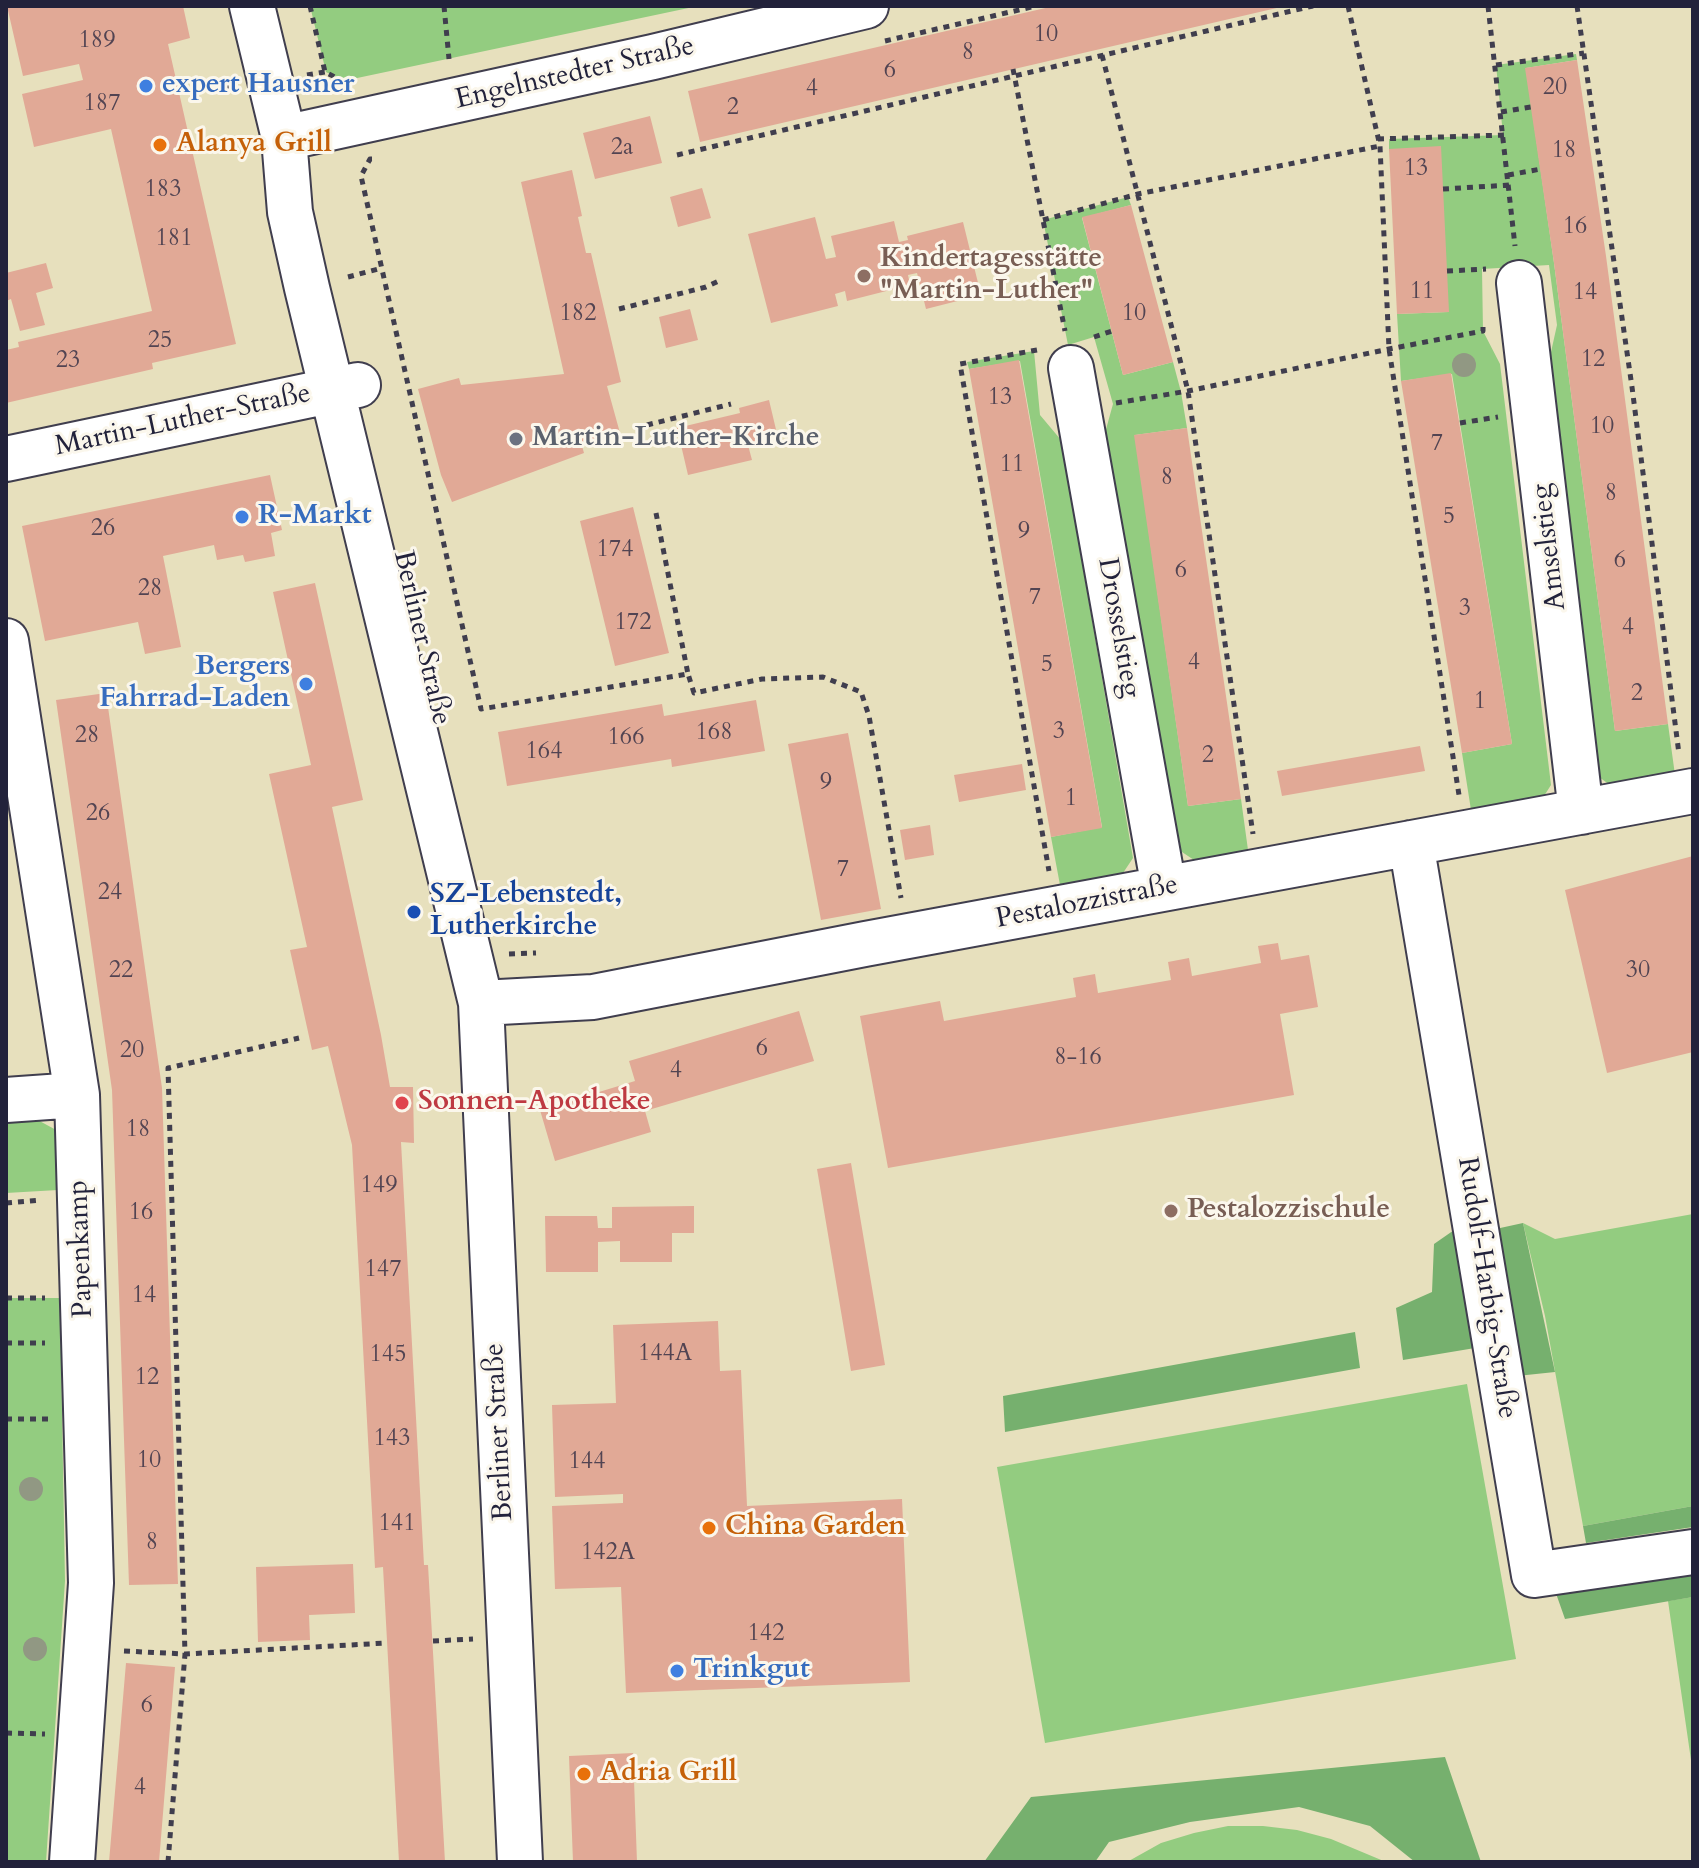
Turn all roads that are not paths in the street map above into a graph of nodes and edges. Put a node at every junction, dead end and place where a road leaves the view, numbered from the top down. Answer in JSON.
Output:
{"nodes":[{"id":1,"x":252,"y":6,"type":"edge"},
{"id":2,"x":761,"y":18,"type":"edge"},
{"id":3,"x":872,"y":24,"type":"edge"},
{"id":4,"x":284,"y":138,"type":"junction"},
{"id":5,"x":1519,"y":283,"type":"road end"},
{"id":6,"x":1074,"y":351,"type":"road end"},
{"id":7,"x":346,"y":388,"type":"junction"},
{"id":8,"x":6,"y":459,"type":"edge"},
{"id":9,"x":6,"y":641,"type":"edge"},
{"id":10,"x":1686,"y":775,"type":"edge"},
{"id":11,"x":1581,"y":812,"type":"junction"},
{"id":12,"x":1411,"y":843,"type":"junction"},
{"id":13,"x":1164,"y":888,"type":"junction"},
{"id":14,"x":481,"y":1003,"type":"junction"},
{"id":15,"x":77,"y":1095,"type":"junction"},
{"id":16,"x":6,"y":1100,"type":"edge"},
{"id":17,"x":1693,"y":1552,"type":"edge"},
{"id":18,"x":72,"y":1862,"type":"edge"},
{"id":19,"x":520,"y":1862,"type":"edge"}],
"edges":[{"from":1,"to":4,"type":"street","name":"Berliner Straße"},
{"from":2,"to":3,"type":"street","name":"Engelnstedter Straße"},
{"from":2,"to":4,"type":"street","name":"Engelnstedter Straße"},
{"from":4,"to":7,"type":"street","name":"Berliner Straße"},
{"from":5,"to":11,"type":"street","name":"Amselstieg"},
{"from":6,"to":13,"type":"street","name":"Drosselstieg"},
{"from":7,"to":8,"type":"street","name":"Martin-Luther-Straße"},
{"from":7,"to":14,"type":"street","name":"Berliner Straße"},
{"from":9,"to":15,"type":"street","name":"Papenkamp"},
{"from":10,"to":11,"type":"street","name":"Pestalozzistraße"},
{"from":11,"to":12,"type":"street","name":"Pestalozzistraße"},
{"from":12,"to":13,"type":"street","name":"Pestalozzistraße"},
{"from":12,"to":17,"type":"street","name":"Rudolf-Harbig-Straße"},
{"from":13,"to":14,"type":"street","name":"Pestalozzistraße"},
{"from":14,"to":19,"type":"street","name":"Berliner Straße"},
{"from":15,"to":16,"type":"street"},
{"from":15,"to":18,"type":"street","name":"Papenkamp"}]}
